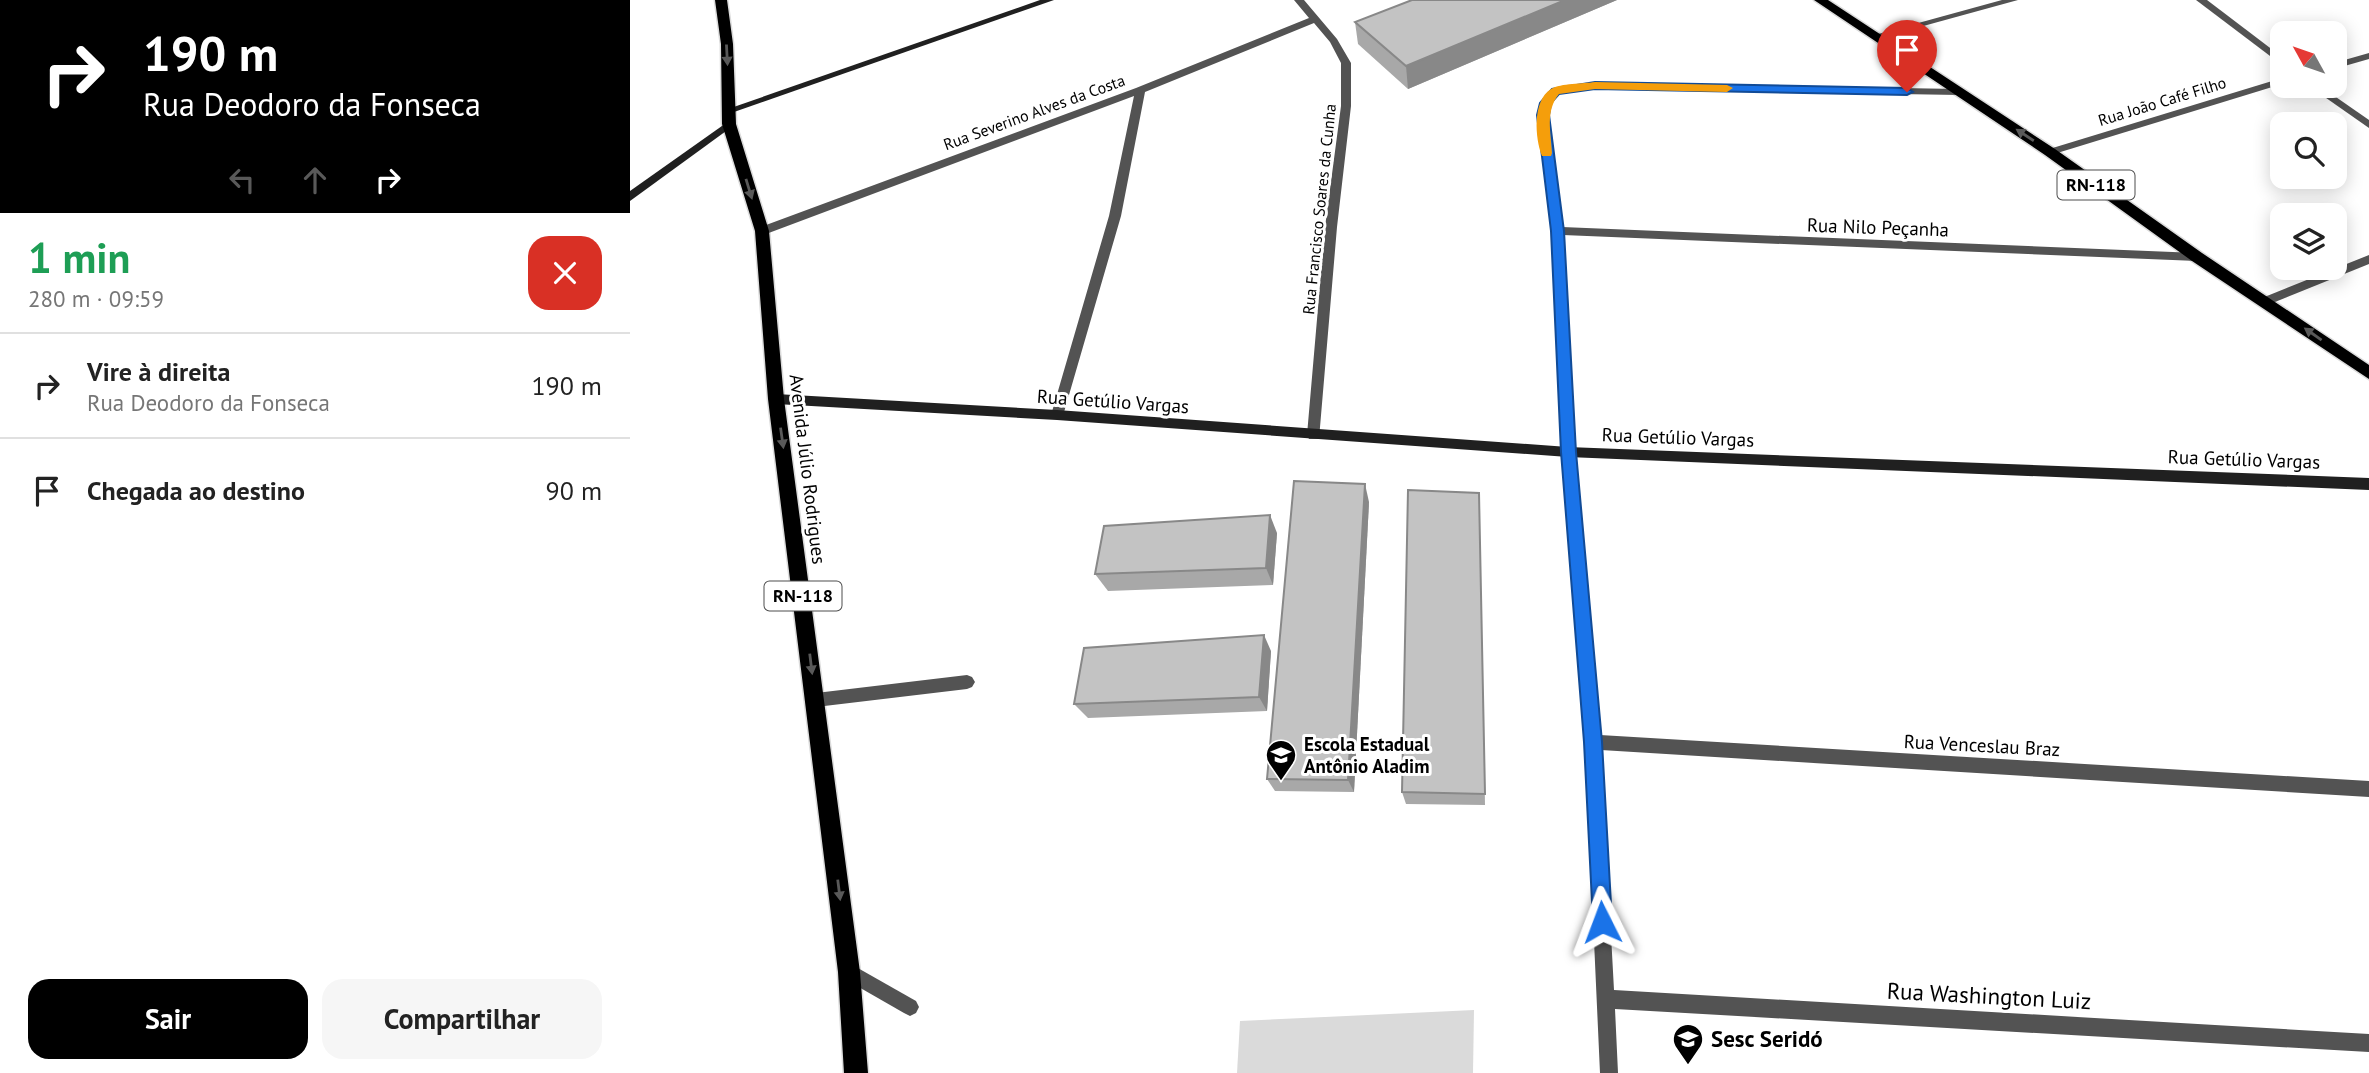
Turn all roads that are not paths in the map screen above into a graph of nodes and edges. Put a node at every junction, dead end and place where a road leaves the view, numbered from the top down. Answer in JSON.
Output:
{"nodes":[{"id":1,"x":721,"y":0,"type":"edge"},
{"id":2,"x":1049,"y":0,"type":"edge"},
{"id":3,"x":1299,"y":0,"type":"edge"},
{"id":4,"x":1821,"y":0,"type":"edge"},
{"id":5,"x":2013,"y":0,"type":"edge"},
{"id":6,"x":2201,"y":0,"type":"edge"},
{"id":7,"x":1315,"y":19,"type":"junction"},
{"id":8,"x":1876,"y":37,"type":"junction"},
{"id":9,"x":2270,"y":53,"type":"edge"},
{"id":10,"x":2369,"y":56,"type":"edge"},
{"id":11,"x":2347,"y":62,"type":"edge"},
{"id":12,"x":2270,"y":85,"type":"edge"},
{"id":13,"x":1140,"y":90,"type":"junction"},
{"id":14,"x":1959,"y":92,"type":"junction"},
{"id":15,"x":2331,"y":98,"type":"edge"},
{"id":16,"x":729,"y":117,"type":"junction"},
{"id":17,"x":2369,"y":125,"type":"edge"},
{"id":18,"x":2050,"y":152,"type":"junction"},
{"id":19,"x":630,"y":197,"type":"edge"},
{"id":20,"x":762,"y":230,"type":"junction"},
{"id":21,"x":1557,"y":231,"type":"junction"},
{"id":22,"x":2197,"y":257,"type":"junction"},
{"id":23,"x":2369,"y":259,"type":"edge"},
{"id":24,"x":2266,"y":301,"type":"junction"},
{"id":25,"x":2369,"y":373,"type":"edge"},
{"id":26,"x":776,"y":399,"type":"junction"},
{"id":27,"x":1057,"y":415,"type":"junction"},
{"id":28,"x":1314,"y":436,"type":"junction"},
{"id":29,"x":1568,"y":452,"type":"junction"},
{"id":30,"x":2369,"y":484,"type":"edge"},
{"id":31,"x":967,"y":682,"type":"dead end"},
{"id":32,"x":816,"y":700,"type":"junction"},
{"id":33,"x":1593,"y":742,"type":"junction"},
{"id":34,"x":2369,"y":789,"type":"edge"},
{"id":35,"x":849,"y":972,"type":"junction"},
{"id":36,"x":1606,"y":999,"type":"junction"},
{"id":37,"x":910,"y":1007,"type":"dead end"},
{"id":38,"x":2369,"y":1042,"type":"edge"},
{"id":39,"x":856,"y":1073,"type":"edge"},
{"id":40,"x":1609,"y":1073,"type":"edge"}],
"edges":[{"from":1,"to":16,"type":"main road","number":"RN-118","one_way":true},
{"from":2,"to":16,"type":"street"},
{"from":3,"to":7,"type":"street","name":"Rua Francisco Soares da Cunha"},
{"from":4,"to":8,"type":"main road","number":"RN-118"},
{"from":5,"to":8,"type":"street"},
{"from":6,"to":9,"type":"street"},
{"from":7,"to":13,"type":"street","name":"Rua Severino Alves da Costa"},
{"from":7,"to":28,"type":"street","name":"Rua Francisco Soares da Cunha"},
{"from":8,"to":14,"type":"main road","number":"RN-118"},
{"from":10,"to":11,"type":"street"},
{"from":12,"to":18,"type":"street","name":"Rua João Café Filho"},
{"from":13,"to":20,"type":"street","name":"Rua Severino Alves da Costa"},
{"from":13,"to":27,"type":"street"},
{"from":18,"to":14,"type":"main road","number":"RN-118","one_way":true},
{"from":14,"to":21,"type":"street"},
{"from":15,"to":17,"type":"street"},
{"from":16,"to":19,"type":"street"},
{"from":16,"to":20,"type":"main road","name":"Avenida Júlio Rodrigues","number":"RN-118","one_way":true},
{"from":18,"to":22,"type":"main road","number":"RN-118"},
{"from":20,"to":26,"type":"main road","name":"Avenida Júlio Rodrigues","number":"RN-118"},
{"from":21,"to":22,"type":"street","name":"Rua Nilo Peçanha"},
{"from":21,"to":29,"type":"street"},
{"from":22,"to":24,"type":"main road","number":"RN-118"},
{"from":23,"to":24,"type":"street"},
{"from":25,"to":24,"type":"main road","number":"RN-118","one_way":true},
{"from":26,"to":27,"type":"street","name":"Rua Getúlio Vargas"},
{"from":26,"to":32,"type":"main road","name":"Avenida Júlio Rodrigues","number":"RN-118","one_way":true},
{"from":27,"to":28,"type":"street","name":"Rua Getúlio Vargas"},
{"from":28,"to":29,"type":"street","name":"Rua Getúlio Vargas"},
{"from":29,"to":30,"type":"street","name":"Rua Getúlio Vargas"},
{"from":29,"to":33,"type":"street"},
{"from":31,"to":32,"type":"street"},
{"from":32,"to":35,"type":"main road","name":"Avenida Júlio Rodrigues","number":"RN-118","one_way":true},
{"from":33,"to":34,"type":"street","name":"Rua Venceslau Braz"},
{"from":33,"to":36,"type":"street"},
{"from":35,"to":37,"type":"street"},
{"from":35,"to":39,"type":"main road","name":"Avenida Júlio Rodrigues","number":"RN-118"},
{"from":36,"to":38,"type":"street","name":"Rua Washington Luiz"},
{"from":36,"to":40,"type":"street"}]}
